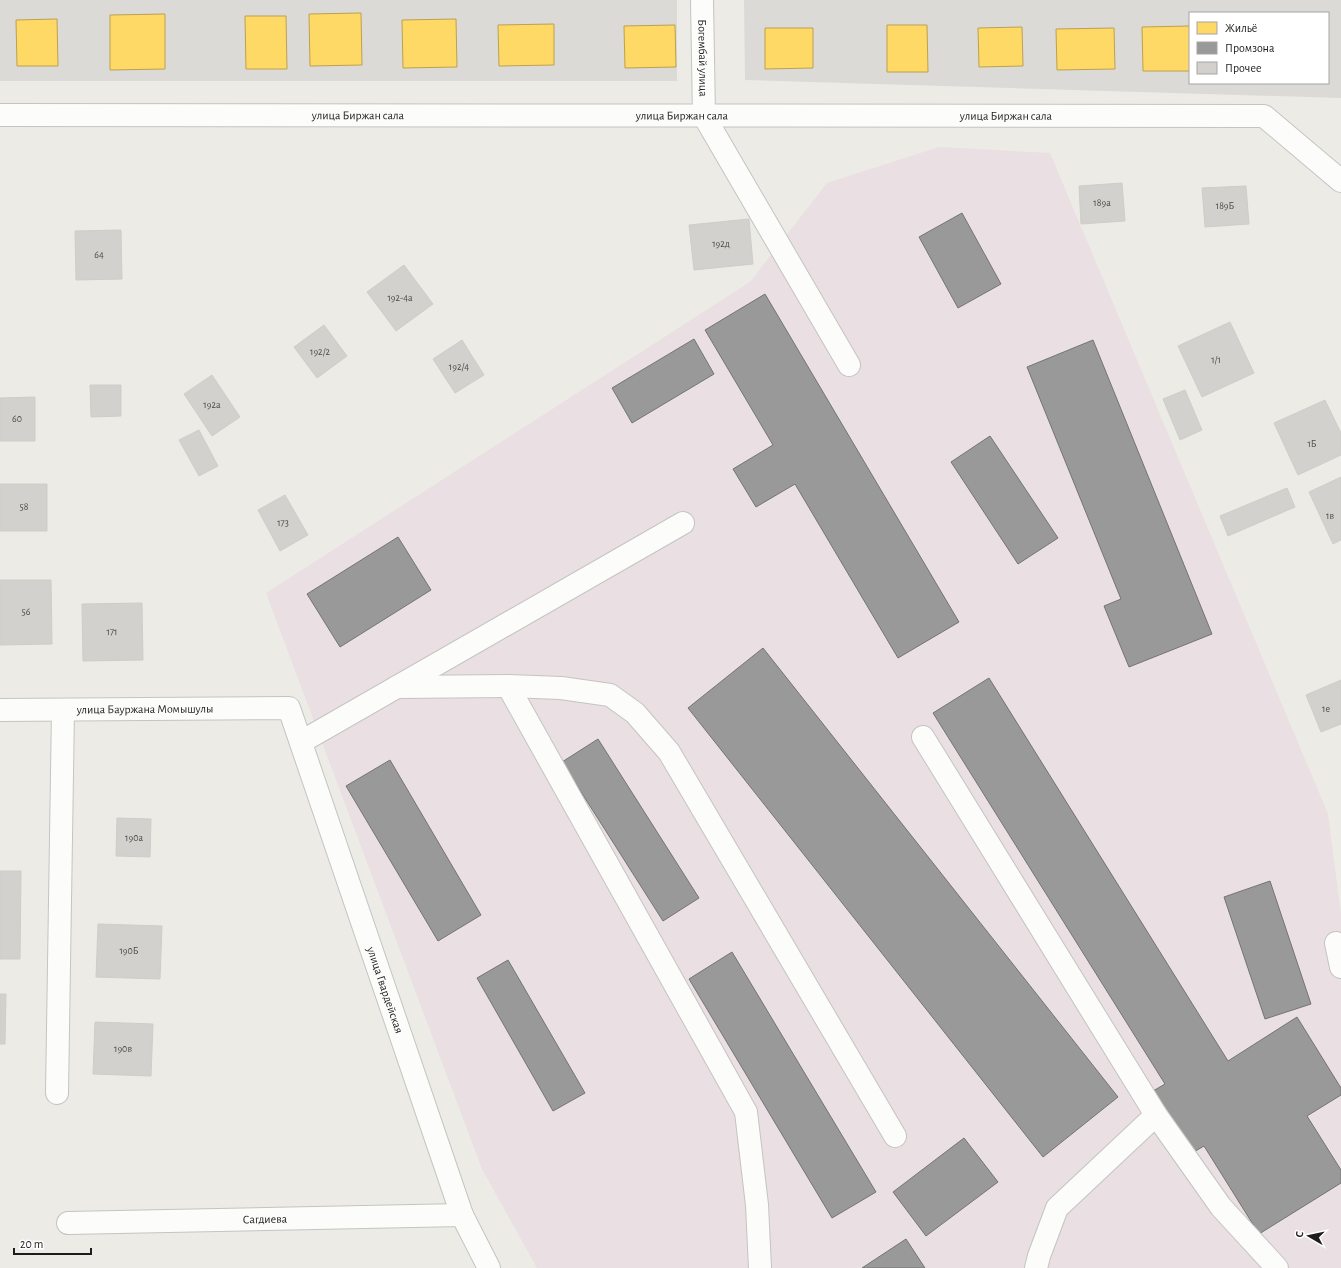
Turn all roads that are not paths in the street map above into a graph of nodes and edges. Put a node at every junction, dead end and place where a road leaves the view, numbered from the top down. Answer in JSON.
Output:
{"nodes":[{"id":1,"x":702,"y":0,"type":"edge"},
{"id":2,"x":0,"y":115,"type":"edge"},
{"id":3,"x":704,"y":116,"type":"junction"},
{"id":4,"x":1341,"y":182,"type":"edge"},
{"id":5,"x":849,"y":365,"type":"dead end"},
{"id":6,"x":683,"y":523,"type":"dead end"},
{"id":7,"x":508,"y":686,"type":"junction"},
{"id":8,"x":396,"y":687,"type":"junction"},
{"id":9,"x":290,"y":708,"type":"joint"},
{"id":10,"x":0,"y":710,"type":"edge"},
{"id":11,"x":63,"y":710,"type":"junction"},
{"id":12,"x":923,"y":737,"type":"dead end"},
{"id":13,"x":301,"y":742,"type":"junction"},
{"id":14,"x":1336,"y":943,"type":"dead end"},
{"id":15,"x":1341,"y":967,"type":"edge"},
{"id":16,"x":57,"y":1092,"type":"dead end"},
{"id":17,"x":1156,"y":1115,"type":"junction"},
{"id":18,"x":895,"y":1136,"type":"dead end"},
{"id":19,"x":462,"y":1215,"type":"junction"},
{"id":20,"x":68,"y":1223,"type":"dead end"},
{"id":21,"x":489,"y":1268,"type":"edge"},
{"id":22,"x":760,"y":1268,"type":"edge"},
{"id":23,"x":1036,"y":1268,"type":"edge"},
{"id":24,"x":1277,"y":1268,"type":"edge"}],
"edges":[{"from":1,"to":3,"type":"street","name":"Богембай улица"},
{"from":2,"to":3,"type":"street","name":"улица Биржан сала"},
{"from":3,"to":4,"type":"street","name":"улица Биржан сала"},
{"from":3,"to":5,"type":"street"},
{"from":6,"to":8,"type":"street"},
{"from":7,"to":8,"type":"street"},
{"from":7,"to":18,"type":"street"},
{"from":7,"to":22,"type":"street"},
{"from":8,"to":13,"type":"street"},
{"from":9,"to":11,"type":"street","name":"улица Бауржана Момышулы"},
{"from":9,"to":13,"type":"street","name":"улица Гвардейская"},
{"from":10,"to":11,"type":"street","name":"улица Бауржана Момышулы"},
{"from":11,"to":16,"type":"street"},
{"from":12,"to":17,"type":"street"},
{"from":13,"to":19,"type":"street","name":"улица Гвардейская"},
{"from":14,"to":15,"type":"street"},
{"from":17,"to":23,"type":"street"},
{"from":17,"to":24,"type":"street"},
{"from":19,"to":20,"type":"street","name":"Сагдиева"},
{"from":19,"to":21,"type":"street","name":"улица Гвардейская"}]}
